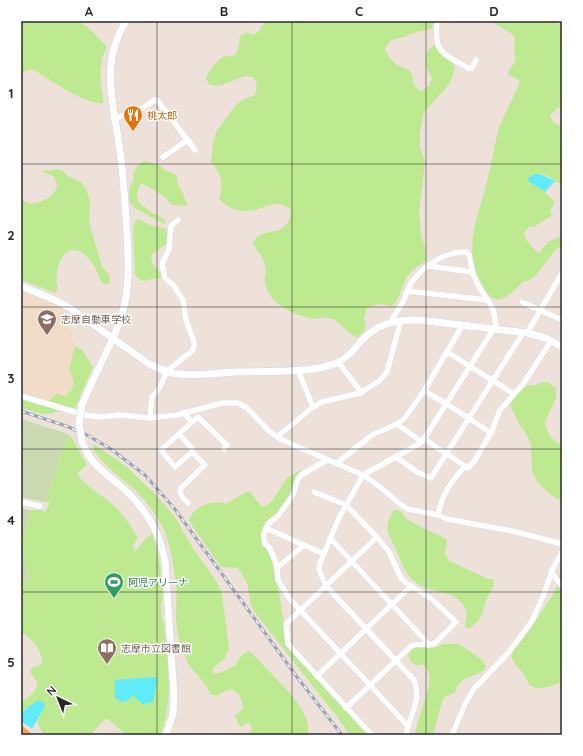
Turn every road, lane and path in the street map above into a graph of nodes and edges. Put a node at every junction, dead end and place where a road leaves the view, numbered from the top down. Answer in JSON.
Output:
{"nodes":[{"id":1,"x":126,"y":21,"type":"edge"},
{"id":2,"x":437,"y":21,"type":"edge"},
{"id":3,"x":476,"y":60,"type":"dead end"},
{"id":4,"x":114,"y":119,"type":"junction"},
{"id":5,"x":188,"y":140,"type":"junction"},
{"id":6,"x":195,"y":150,"type":"dead end"},
{"id":7,"x":163,"y":157,"type":"dead end"},
{"id":8,"x":178,"y":220,"type":"dead end"},
{"id":9,"x":428,"y":266,"type":"junction"},
{"id":10,"x":472,"y":272,"type":"junction"},
{"id":11,"x":562,"y":275,"type":"edge"},
{"id":12,"x":21,"y":286,"type":"edge"},
{"id":13,"x":407,"y":291,"type":"junction"},
{"id":14,"x":487,"y":300,"type":"junction"},
{"id":15,"x":522,"y":302,"type":"dead end"},
{"id":16,"x":540,"y":311,"type":"junction"},
{"id":17,"x":401,"y":320,"type":"junction"},
{"id":18,"x":562,"y":320,"type":"edge"},
{"id":19,"x":391,"y":322,"type":"junction"},
{"id":20,"x":462,"y":326,"type":"junction"},
{"id":21,"x":494,"y":330,"type":"junction"},
{"id":22,"x":525,"y":333,"type":"junction"},
{"id":23,"x":114,"y":340,"type":"junction"},
{"id":24,"x":551,"y":341,"type":"junction"},
{"id":25,"x":562,"y":347,"type":"edge"},
{"id":26,"x":447,"y":352,"type":"junction"},
{"id":27,"x":338,"y":362,"type":"junction"},
{"id":28,"x":471,"y":366,"type":"junction"},
{"id":29,"x":298,"y":370,"type":"junction"},
{"id":30,"x":167,"y":371,"type":"junction"},
{"id":31,"x":494,"y":380,"type":"junction"},
{"id":32,"x":424,"y":391,"type":"junction"},
{"id":33,"x":362,"y":392,"type":"junction"},
{"id":34,"x":514,"y":394,"type":"junction"},
{"id":35,"x":21,"y":396,"type":"edge"},
{"id":36,"x":447,"y":404,"type":"junction"},
{"id":37,"x":314,"y":407,"type":"junction"},
{"id":38,"x":184,"y":413,"type":"junction"},
{"id":39,"x":150,"y":418,"type":"junction"},
{"id":40,"x":469,"y":419,"type":"junction"},
{"id":41,"x":192,"y":422,"type":"junction"},
{"id":42,"x":397,"y":424,"type":"junction"},
{"id":43,"x":491,"y":433,"type":"junction"},
{"id":44,"x":179,"y":434,"type":"junction"},
{"id":45,"x":277,"y":437,"type":"junction"},
{"id":46,"x":423,"y":440,"type":"junction"},
{"id":47,"x":224,"y":448,"type":"dead end"},
{"id":48,"x":192,"y":452,"type":"junction"},
{"id":49,"x":447,"y":454,"type":"junction"},
{"id":50,"x":396,"y":457,"type":"junction"},
{"id":51,"x":327,"y":460,"type":"junction"},
{"id":52,"x":337,"y":464,"type":"junction"},
{"id":53,"x":465,"y":466,"type":"junction"},
{"id":54,"x":364,"y":475,"type":"junction"},
{"id":55,"x":314,"y":492,"type":"dead end"},
{"id":56,"x":21,"y":502,"type":"edge"},
{"id":57,"x":188,"y":503,"type":"dead end"},
{"id":58,"x":40,"y":506,"type":"dead end"},
{"id":59,"x":346,"y":506,"type":"junction"},
{"id":60,"x":438,"y":515,"type":"junction"},
{"id":61,"x":266,"y":528,"type":"junction"},
{"id":62,"x":377,"y":537,"type":"junction"},
{"id":63,"x":330,"y":538,"type":"junction"},
{"id":64,"x":562,"y":544,"type":"edge"},
{"id":65,"x":304,"y":545,"type":"junction"},
{"id":66,"x":562,"y":552,"type":"edge"},
{"id":67,"x":324,"y":554,"type":"junction"},
{"id":68,"x":352,"y":561,"type":"junction"},
{"id":69,"x":277,"y":568,"type":"junction"},
{"id":70,"x":551,"y":572,"type":"junction"},
{"id":71,"x":326,"y":586,"type":"junction"},
{"id":72,"x":411,"y":586,"type":"junction"},
{"id":73,"x":562,"y":586,"type":"edge"},
{"id":74,"x":392,"y":605,"type":"junction"},
{"id":75,"x":300,"y":611,"type":"junction"},
{"id":76,"x":366,"y":628,"type":"junction"},
{"id":77,"x":428,"y":645,"type":"junction"},
{"id":78,"x":340,"y":653,"type":"junction"},
{"id":79,"x":396,"y":661,"type":"junction"},
{"id":80,"x":317,"y":676,"type":"junction"},
{"id":81,"x":370,"y":685,"type":"junction"},
{"id":82,"x":346,"y":708,"type":"junction"},
{"id":83,"x":408,"y":726,"type":"junction"},
{"id":84,"x":21,"y":731,"type":"edge"},
{"id":85,"x":405,"y":734,"type":"edge"},
{"id":86,"x":26,"y":735,"type":"edge"},
{"id":87,"x":166,"y":735,"type":"edge"},
{"id":88,"x":372,"y":735,"type":"edge"},
{"id":89,"x":452,"y":735,"type":"edge"}],
"edges":[{"from":1,"to":4,"type":"street"},
{"from":2,"to":3,"type":"street"},
{"from":4,"to":5,"type":"street"},
{"from":4,"to":23,"type":"street"},
{"from":5,"to":6,"type":"street"},
{"from":5,"to":7,"type":"street"},
{"from":8,"to":30,"type":"street"},
{"from":9,"to":10,"type":"street"},
{"from":9,"to":10,"type":"street"},
{"from":9,"to":13,"type":"street"},
{"from":10,"to":14,"type":"street"},
{"from":11,"to":16,"type":"street"},
{"from":12,"to":23,"type":"street"},
{"from":13,"to":14,"type":"street"},
{"from":13,"to":19,"type":"street"},
{"from":14,"to":21,"type":"street"},
{"from":15,"to":16,"type":"street"},
{"from":16,"to":18,"type":"street"},
{"from":16,"to":22,"type":"street"},
{"from":17,"to":19,"type":"street"},
{"from":17,"to":20,"type":"street"},
{"from":17,"to":33,"type":"street"},
{"from":19,"to":27,"type":"street"},
{"from":20,"to":21,"type":"street"},
{"from":20,"to":26,"type":"street"},
{"from":21,"to":22,"type":"street"},
{"from":21,"to":28,"type":"street"},
{"from":22,"to":24,"type":"street"},
{"from":22,"to":31,"type":"street"},
{"from":23,"to":30,"type":"street"},
{"from":23,"to":87,"type":"street","bridge":true},
{"from":24,"to":25,"type":"street"},
{"from":24,"to":34,"type":"street"},
{"from":26,"to":28,"type":"street"},
{"from":26,"to":32,"type":"street"},
{"from":27,"to":29,"type":"street"},
{"from":27,"to":33,"type":"street"},
{"from":28,"to":31,"type":"street"},
{"from":28,"to":36,"type":"street"},
{"from":29,"to":30,"type":"street"},
{"from":29,"to":37,"type":"street"},
{"from":30,"to":39,"type":"street"},
{"from":31,"to":34,"type":"street"},
{"from":31,"to":40,"type":"street"},
{"from":32,"to":36,"type":"street"},
{"from":32,"to":42,"type":"street"},
{"from":33,"to":37,"type":"street"},
{"from":34,"to":43,"type":"street"},
{"from":35,"to":39,"type":"street"},
{"from":36,"to":40,"type":"street"},
{"from":36,"to":46,"type":"street"},
{"from":37,"to":45,"type":"street"},
{"from":38,"to":39,"type":"street"},
{"from":38,"to":41,"type":"street"},
{"from":38,"to":45,"type":"street"},
{"from":40,"to":43,"type":"street"},
{"from":40,"to":49,"type":"street"},
{"from":41,"to":44,"type":"street"},
{"from":41,"to":47,"type":"street"},
{"from":42,"to":46,"type":"street"},
{"from":42,"to":52,"type":"street"},
{"from":43,"to":53,"type":"street"},
{"from":44,"to":48,"type":"street"},
{"from":44,"to":48,"type":"street"},
{"from":45,"to":51,"type":"street"},
{"from":46,"to":49,"type":"street"},
{"from":46,"to":50,"type":"street"},
{"from":48,"to":57,"type":"street"},
{"from":49,"to":50,"type":"street"},
{"from":49,"to":53,"type":"street"},
{"from":50,"to":54,"type":"street"},
{"from":51,"to":52,"type":"street"},
{"from":51,"to":61,"type":"street"},
{"from":52,"to":54,"type":"street"},
{"from":53,"to":60,"type":"street"},
{"from":54,"to":59,"type":"street"},
{"from":54,"to":60,"type":"street"},
{"from":55,"to":59,"type":"street"},
{"from":56,"to":58,"type":"street"},
{"from":59,"to":62,"type":"street"},
{"from":59,"to":63,"type":"street"},
{"from":60,"to":64,"type":"street"},
{"from":61,"to":65,"type":"street"},
{"from":61,"to":69,"type":"street"},
{"from":62,"to":68,"type":"street"},
{"from":62,"to":72,"type":"street"},
{"from":63,"to":67,"type":"street"},
{"from":63,"to":68,"type":"street"},
{"from":65,"to":67,"type":"street"},
{"from":65,"to":69,"type":"street"},
{"from":66,"to":70,"type":"street"},
{"from":67,"to":71,"type":"street"},
{"from":68,"to":71,"type":"street"},
{"from":68,"to":74,"type":"street"},
{"from":69,"to":75,"type":"street"},
{"from":70,"to":73,"type":"street"},
{"from":70,"to":89,"type":"street"},
{"from":71,"to":75,"type":"street"},
{"from":71,"to":76,"type":"street"},
{"from":72,"to":74,"type":"street"},
{"from":72,"to":77,"type":"street"},
{"from":74,"to":76,"type":"street"},
{"from":74,"to":77,"type":"street"},
{"from":75,"to":78,"type":"street"},
{"from":75,"to":80,"type":"street"},
{"from":76,"to":78,"type":"street"},
{"from":76,"to":79,"type":"street"},
{"from":77,"to":79,"type":"street"},
{"from":78,"to":80,"type":"street"},
{"from":78,"to":81,"type":"street"},
{"from":79,"to":81,"type":"street"},
{"from":79,"to":83,"type":"street"},
{"from":80,"to":82,"type":"street"},
{"from":81,"to":82,"type":"street"},
{"from":81,"to":83,"type":"street"},
{"from":82,"to":88,"type":"street"},
{"from":83,"to":85,"type":"street"},
{"from":84,"to":86,"type":"highway"}]}
